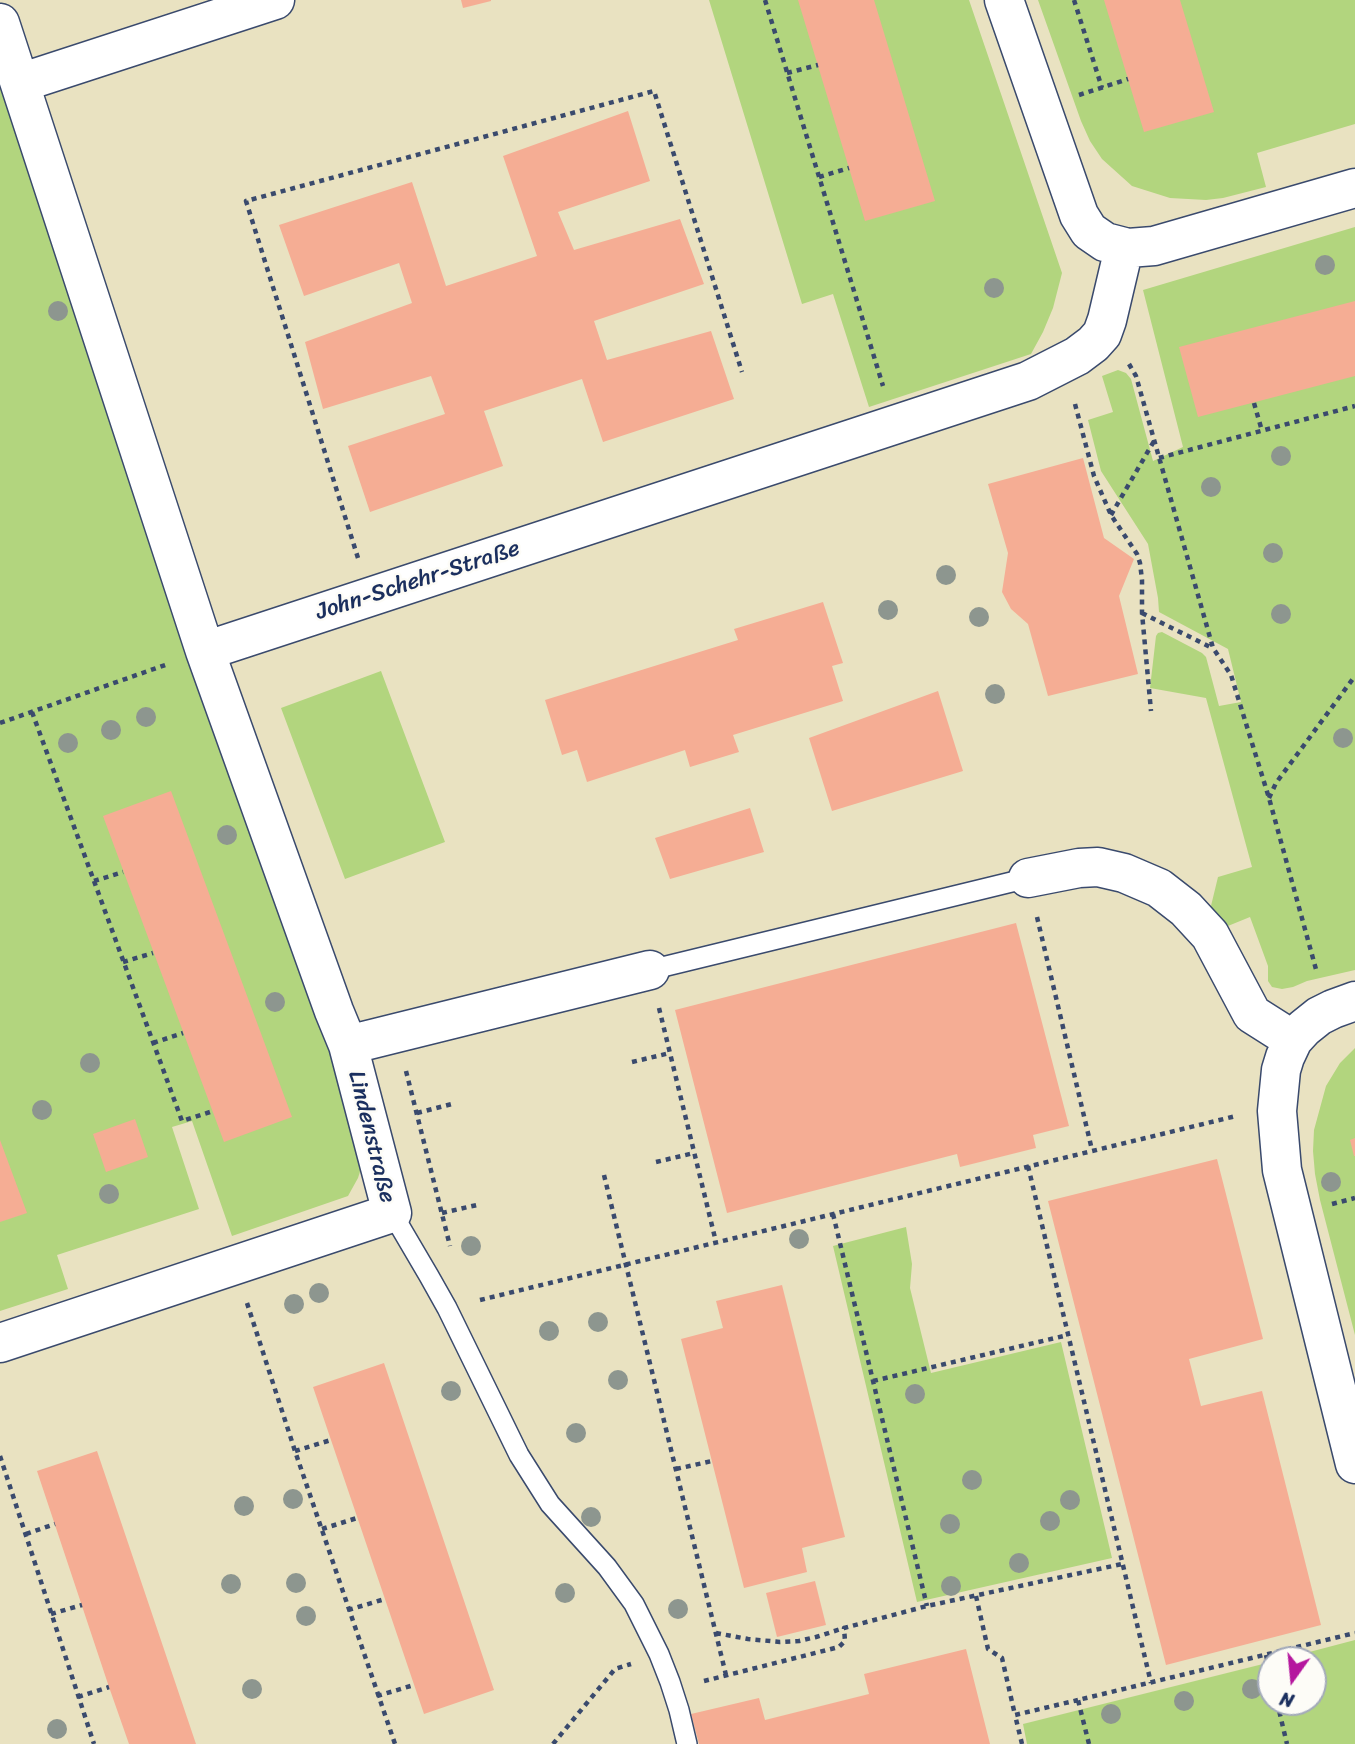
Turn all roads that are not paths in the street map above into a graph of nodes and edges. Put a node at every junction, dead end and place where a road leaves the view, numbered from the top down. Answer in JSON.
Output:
{"nodes":[{"id":1,"x":275,"y":0,"type":"edge"},
{"id":2,"x":1004,"y":0,"type":"edge"},
{"id":3,"x":0,"y":23,"type":"edge"},
{"id":4,"x":20,"y":83,"type":"junction"},
{"id":5,"x":1355,"y":188,"type":"edge"},
{"id":6,"x":1124,"y":248,"type":"junction"},
{"id":7,"x":205,"y":651,"type":"junction"},
{"id":8,"x":1028,"y":878,"type":"joint"},
{"id":9,"x":650,"y":970,"type":"joint"},
{"id":10,"x":1341,"y":1006,"type":"edge"},
{"id":11,"x":1293,"y":1040,"type":"junction"},
{"id":12,"x":348,"y":1045,"type":"junction"},
{"id":13,"x":392,"y":1213,"type":"junction"},
{"id":14,"x":0,"y":1343,"type":"edge"},
{"id":15,"x":1355,"y":1464,"type":"edge"},
{"id":16,"x":687,"y":1744,"type":"edge"}],
"edges":[{"from":1,"to":4,"type":"street"},
{"from":2,"to":6,"type":"street"},
{"from":3,"to":4,"type":"street"},
{"from":4,"to":7,"type":"street"},
{"from":5,"to":6,"type":"street"},
{"from":6,"to":7,"type":"street","name":"John-Schehr-Straße"},
{"from":7,"to":12,"type":"street"},
{"from":8,"to":9,"type":"lane"},
{"from":8,"to":11,"type":"street"},
{"from":9,"to":12,"type":"street","name":"Lindenstraße"},
{"from":10,"to":11,"type":"street"},
{"from":11,"to":15,"type":"street"},
{"from":12,"to":13,"type":"street","name":"Lindenstraße"},
{"from":13,"to":14,"type":"street","name":"Lindenstraße"},
{"from":13,"to":16,"type":"lane"}]}
